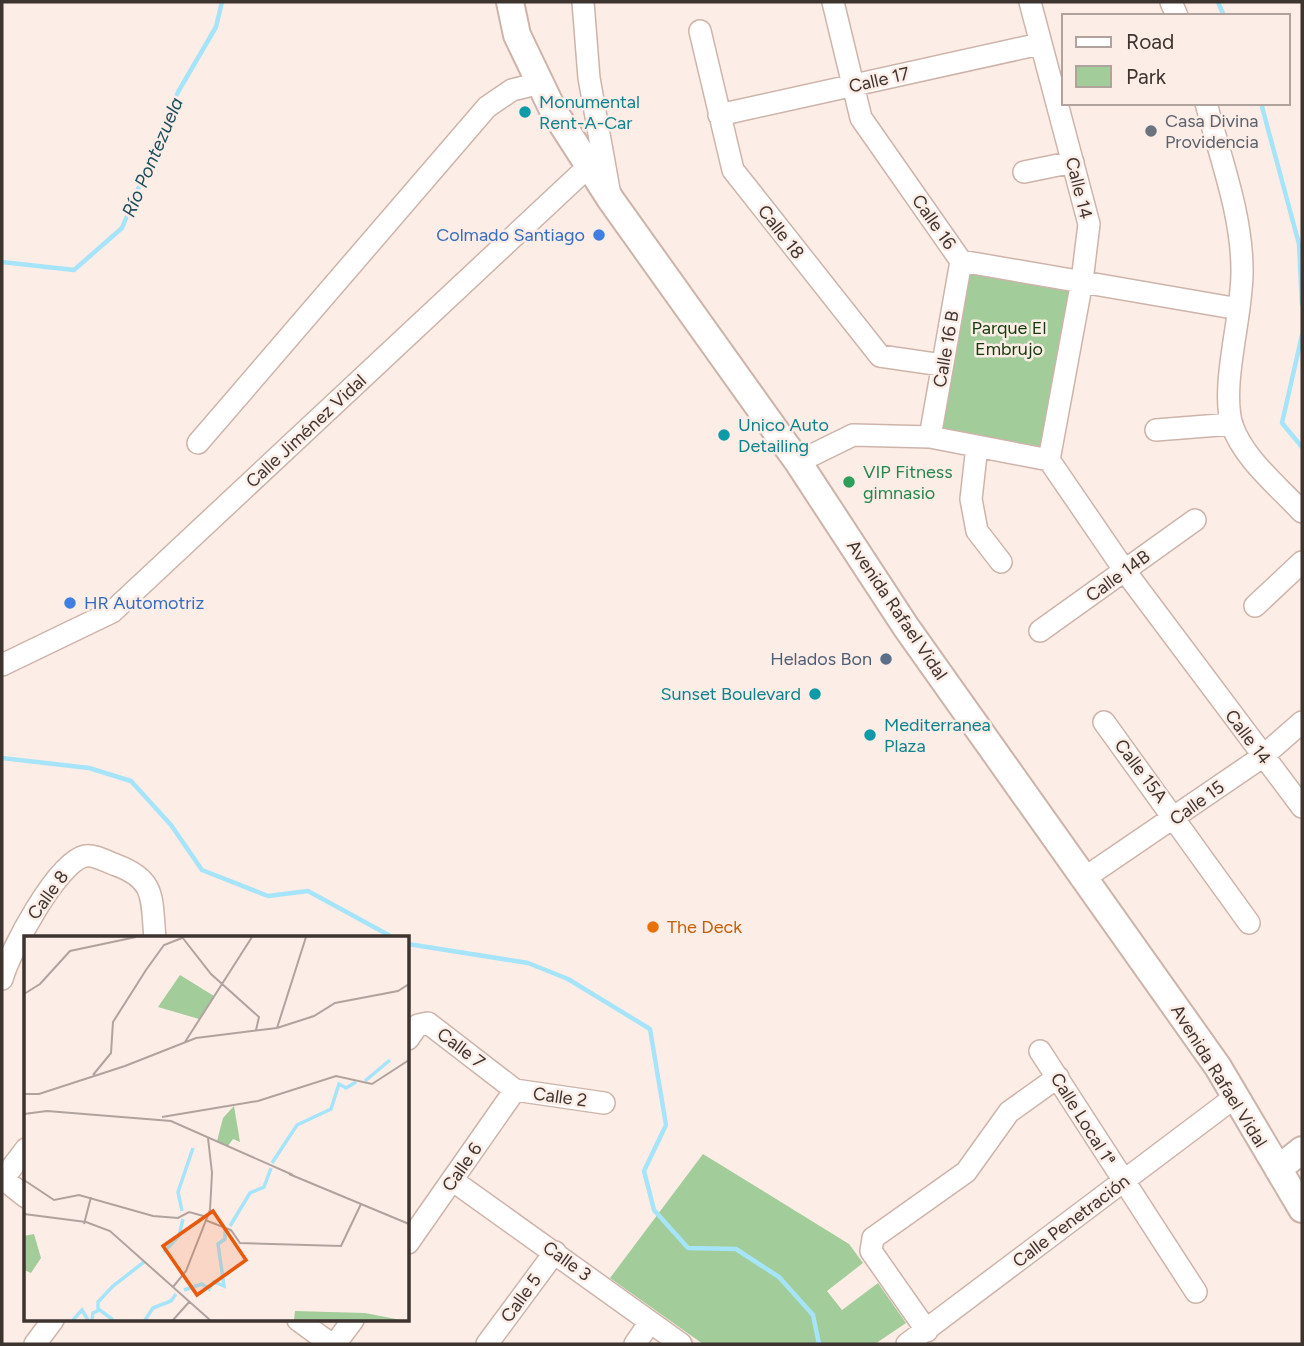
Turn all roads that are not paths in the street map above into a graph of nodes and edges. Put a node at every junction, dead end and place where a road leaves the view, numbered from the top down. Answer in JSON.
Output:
{"nodes":[{"id":1,"x":510,"y":2,"type":"edge"},
{"id":2,"x":583,"y":2,"type":"edge"},
{"id":3,"x":833,"y":2,"type":"edge"},
{"id":4,"x":1030,"y":2,"type":"edge"},
{"id":5,"x":700,"y":31,"type":"dead end"},
{"id":6,"x":1040,"y":44,"type":"junction"},
{"id":7,"x":540,"y":83,"type":"junction"},
{"id":8,"x":853,"y":86,"type":"junction"},
{"id":9,"x":1206,"y":105,"type":"edge"},
{"id":10,"x":719,"y":114,"type":"junction"},
{"id":11,"x":1073,"y":162,"type":"junction"},
{"id":12,"x":589,"y":166,"type":"junction"},
{"id":13,"x":1024,"y":172,"type":"dead end"},
{"id":14,"x":611,"y":200,"type":"junction"},
{"id":15,"x":961,"y":261,"type":"junction"},
{"id":16,"x":1082,"y":281,"type":"junction"},
{"id":17,"x":1240,"y":309,"type":"junction"},
{"id":18,"x":942,"y":365,"type":"junction"},
{"id":19,"x":1232,"y":424,"type":"junction"},
{"id":20,"x":1156,"y":430,"type":"dead end"},
{"id":21,"x":930,"y":438,"type":"junction"},
{"id":22,"x":198,"y":443,"type":"dead end"},
{"id":23,"x":977,"y":446,"type":"junction"},
{"id":24,"x":1049,"y":460,"type":"junction"},
{"id":25,"x":798,"y":462,"type":"junction"},
{"id":26,"x":1302,"y":512,"type":"edge"},
{"id":27,"x":1195,"y":520,"type":"dead end"},
{"id":28,"x":1001,"y":562,"type":"dead end"},
{"id":29,"x":1302,"y":562,"type":"edge"},
{"id":30,"x":1125,"y":571,"type":"junction"},
{"id":31,"x":1255,"y":606,"type":"dead end"},
{"id":32,"x":1040,"y":631,"type":"dead end"},
{"id":33,"x":2,"y":666,"type":"edge"},
{"id":34,"x":1104,"y":722,"type":"dead end"},
{"id":35,"x":1302,"y":722,"type":"edge"},
{"id":36,"x":1262,"y":757,"type":"junction"},
{"id":37,"x":1302,"y":807,"type":"edge"},
{"id":38,"x":1176,"y":818,"type":"junction"},
{"id":39,"x":1086,"y":877,"type":"junction"},
{"id":40,"x":1249,"y":923,"type":"dead end"},
{"id":41,"x":155,"y":936,"type":"edge"},
{"id":42,"x":2,"y":979,"type":"edge"},
{"id":43,"x":410,"y":1036,"type":"edge"},
{"id":44,"x":1040,"y":1051,"type":"dead end"},
{"id":45,"x":1058,"y":1077,"type":"junction"},
{"id":46,"x":516,"y":1090,"type":"junction"},
{"id":47,"x":1235,"y":1097,"type":"junction"},
{"id":48,"x":604,"y":1103,"type":"dead end"},
{"id":49,"x":1302,"y":1150,"type":"edge"},
{"id":50,"x":24,"y":1152,"type":"edge"},
{"id":51,"x":1278,"y":1169,"type":"junction"},
{"id":52,"x":3,"y":1179,"type":"edge"},
{"id":53,"x":452,"y":1180,"type":"junction"},
{"id":54,"x":1122,"y":1181,"type":"junction"},
{"id":55,"x":24,"y":1195,"type":"edge"},
{"id":56,"x":1302,"y":1209,"type":"edge"},
{"id":57,"x":410,"y":1239,"type":"edge"},
{"id":58,"x":555,"y":1252,"type":"junction"},
{"id":59,"x":1196,"y":1292,"type":"dead end"},
{"id":60,"x":52,"y":1322,"type":"edge"},
{"id":61,"x":301,"y":1322,"type":"edge"},
{"id":62,"x":351,"y":1322,"type":"edge"},
{"id":63,"x":650,"y":1322,"type":"junction"},
{"id":64,"x":927,"y":1331,"type":"junction"},
{"id":65,"x":35,"y":1344,"type":"edge"},
{"id":66,"x":333,"y":1344,"type":"edge"},
{"id":67,"x":487,"y":1344,"type":"edge"},
{"id":68,"x":635,"y":1344,"type":"edge"},
{"id":69,"x":681,"y":1344,"type":"edge"},
{"id":70,"x":907,"y":1344,"type":"edge"}],
"edges":[{"from":1,"to":7,"type":"main road","name":"Avenida Rafael Vidal"},
{"from":2,"to":14,"type":"street"},
{"from":3,"to":8,"type":"street","name":"Calle 16"},
{"from":4,"to":6,"type":"street","name":"Calle 14"},
{"from":5,"to":10,"type":"street","name":"Calle 18"},
{"from":6,"to":8,"type":"street","name":"Calle 17"},
{"from":6,"to":11,"type":"street","name":"Calle 14"},
{"from":7,"to":12,"type":"main road","name":"Avenida Rafael Vidal"},
{"from":7,"to":22,"type":"street"},
{"from":8,"to":10,"type":"street","name":"Calle 17"},
{"from":8,"to":15,"type":"street","name":"Calle 16"},
{"from":9,"to":17,"type":"street"},
{"from":10,"to":18,"type":"street","name":"Calle 18"},
{"from":11,"to":13,"type":"street"},
{"from":11,"to":16,"type":"street","name":"Calle 14"},
{"from":12,"to":14,"type":"main road","name":"Avenida Rafael Vidal"},
{"from":12,"to":33,"type":"street","name":"Calle Jiménez Vidal"},
{"from":14,"to":25,"type":"main road","name":"Avenida Rafael Vidal"},
{"from":15,"to":16,"type":"street","name":"Calle 16"},
{"from":15,"to":18,"type":"street","name":"Calle 16 B"},
{"from":16,"to":17,"type":"street","name":"Calle 16"},
{"from":16,"to":24,"type":"street","name":"Calle 14"},
{"from":17,"to":19,"type":"street"},
{"from":18,"to":21,"type":"street","name":"Calle 16 B"},
{"from":19,"to":20,"type":"street"},
{"from":19,"to":26,"type":"street"},
{"from":21,"to":23,"type":"street"},
{"from":21,"to":25,"type":"street"},
{"from":23,"to":24,"type":"street"},
{"from":23,"to":28,"type":"street"},
{"from":24,"to":30,"type":"street","name":"Calle 14"},
{"from":25,"to":39,"type":"main road","name":"Avenida Rafael Vidal"},
{"from":27,"to":30,"type":"street","name":"Calle 14B"},
{"from":29,"to":31,"type":"street"},
{"from":30,"to":32,"type":"street","name":"Calle 14B"},
{"from":30,"to":36,"type":"street","name":"Calle 14"},
{"from":34,"to":38,"type":"street","name":"Calle 15A"},
{"from":35,"to":36,"type":"street","name":"Calle 15"},
{"from":36,"to":37,"type":"street","name":"Calle 14"},
{"from":36,"to":38,"type":"street","name":"Calle 15"},
{"from":38,"to":39,"type":"street","name":"Calle 15"},
{"from":38,"to":40,"type":"street","name":"Calle 15A"},
{"from":39,"to":47,"type":"main road","name":"Avenida Rafael Vidal"},
{"from":41,"to":42,"type":"street","name":"Calle 8"},
{"from":43,"to":46,"type":"street","name":"Calle 7"},
{"from":44,"to":45,"type":"street","name":"Calle Local 1ª"},
{"from":45,"to":54,"type":"street","name":"Calle Local 1ª"},
{"from":45,"to":64,"type":"street"},
{"from":46,"to":48,"type":"street","name":"Calle 2"},
{"from":46,"to":53,"type":"street","name":"Calle 6"},
{"from":47,"to":51,"type":"main road","name":"Avenida Rafael Vidal"},
{"from":47,"to":54,"type":"street","name":"Calle Penetración"},
{"from":49,"to":51,"type":"main road"},
{"from":50,"to":52,"type":"street"},
{"from":51,"to":56,"type":"main road","name":"Avenida Rafael Vidal"},
{"from":52,"to":55,"type":"street"},
{"from":53,"to":57,"type":"street","name":"Calle 6"},
{"from":53,"to":58,"type":"street","name":"Calle 3"},
{"from":54,"to":59,"type":"street","name":"Calle Local 1ª"},
{"from":54,"to":64,"type":"street","name":"Calle Penetración"},
{"from":58,"to":63,"type":"street","name":"Calle 3"},
{"from":58,"to":67,"type":"street","name":"Calle 5"},
{"from":60,"to":65,"type":"street"},
{"from":61,"to":66,"type":"street"},
{"from":62,"to":66,"type":"street"},
{"from":63,"to":68,"type":"street"},
{"from":63,"to":69,"type":"street","name":"Calle 3"},
{"from":64,"to":70,"type":"street","name":"Calle Penetración"}]}
